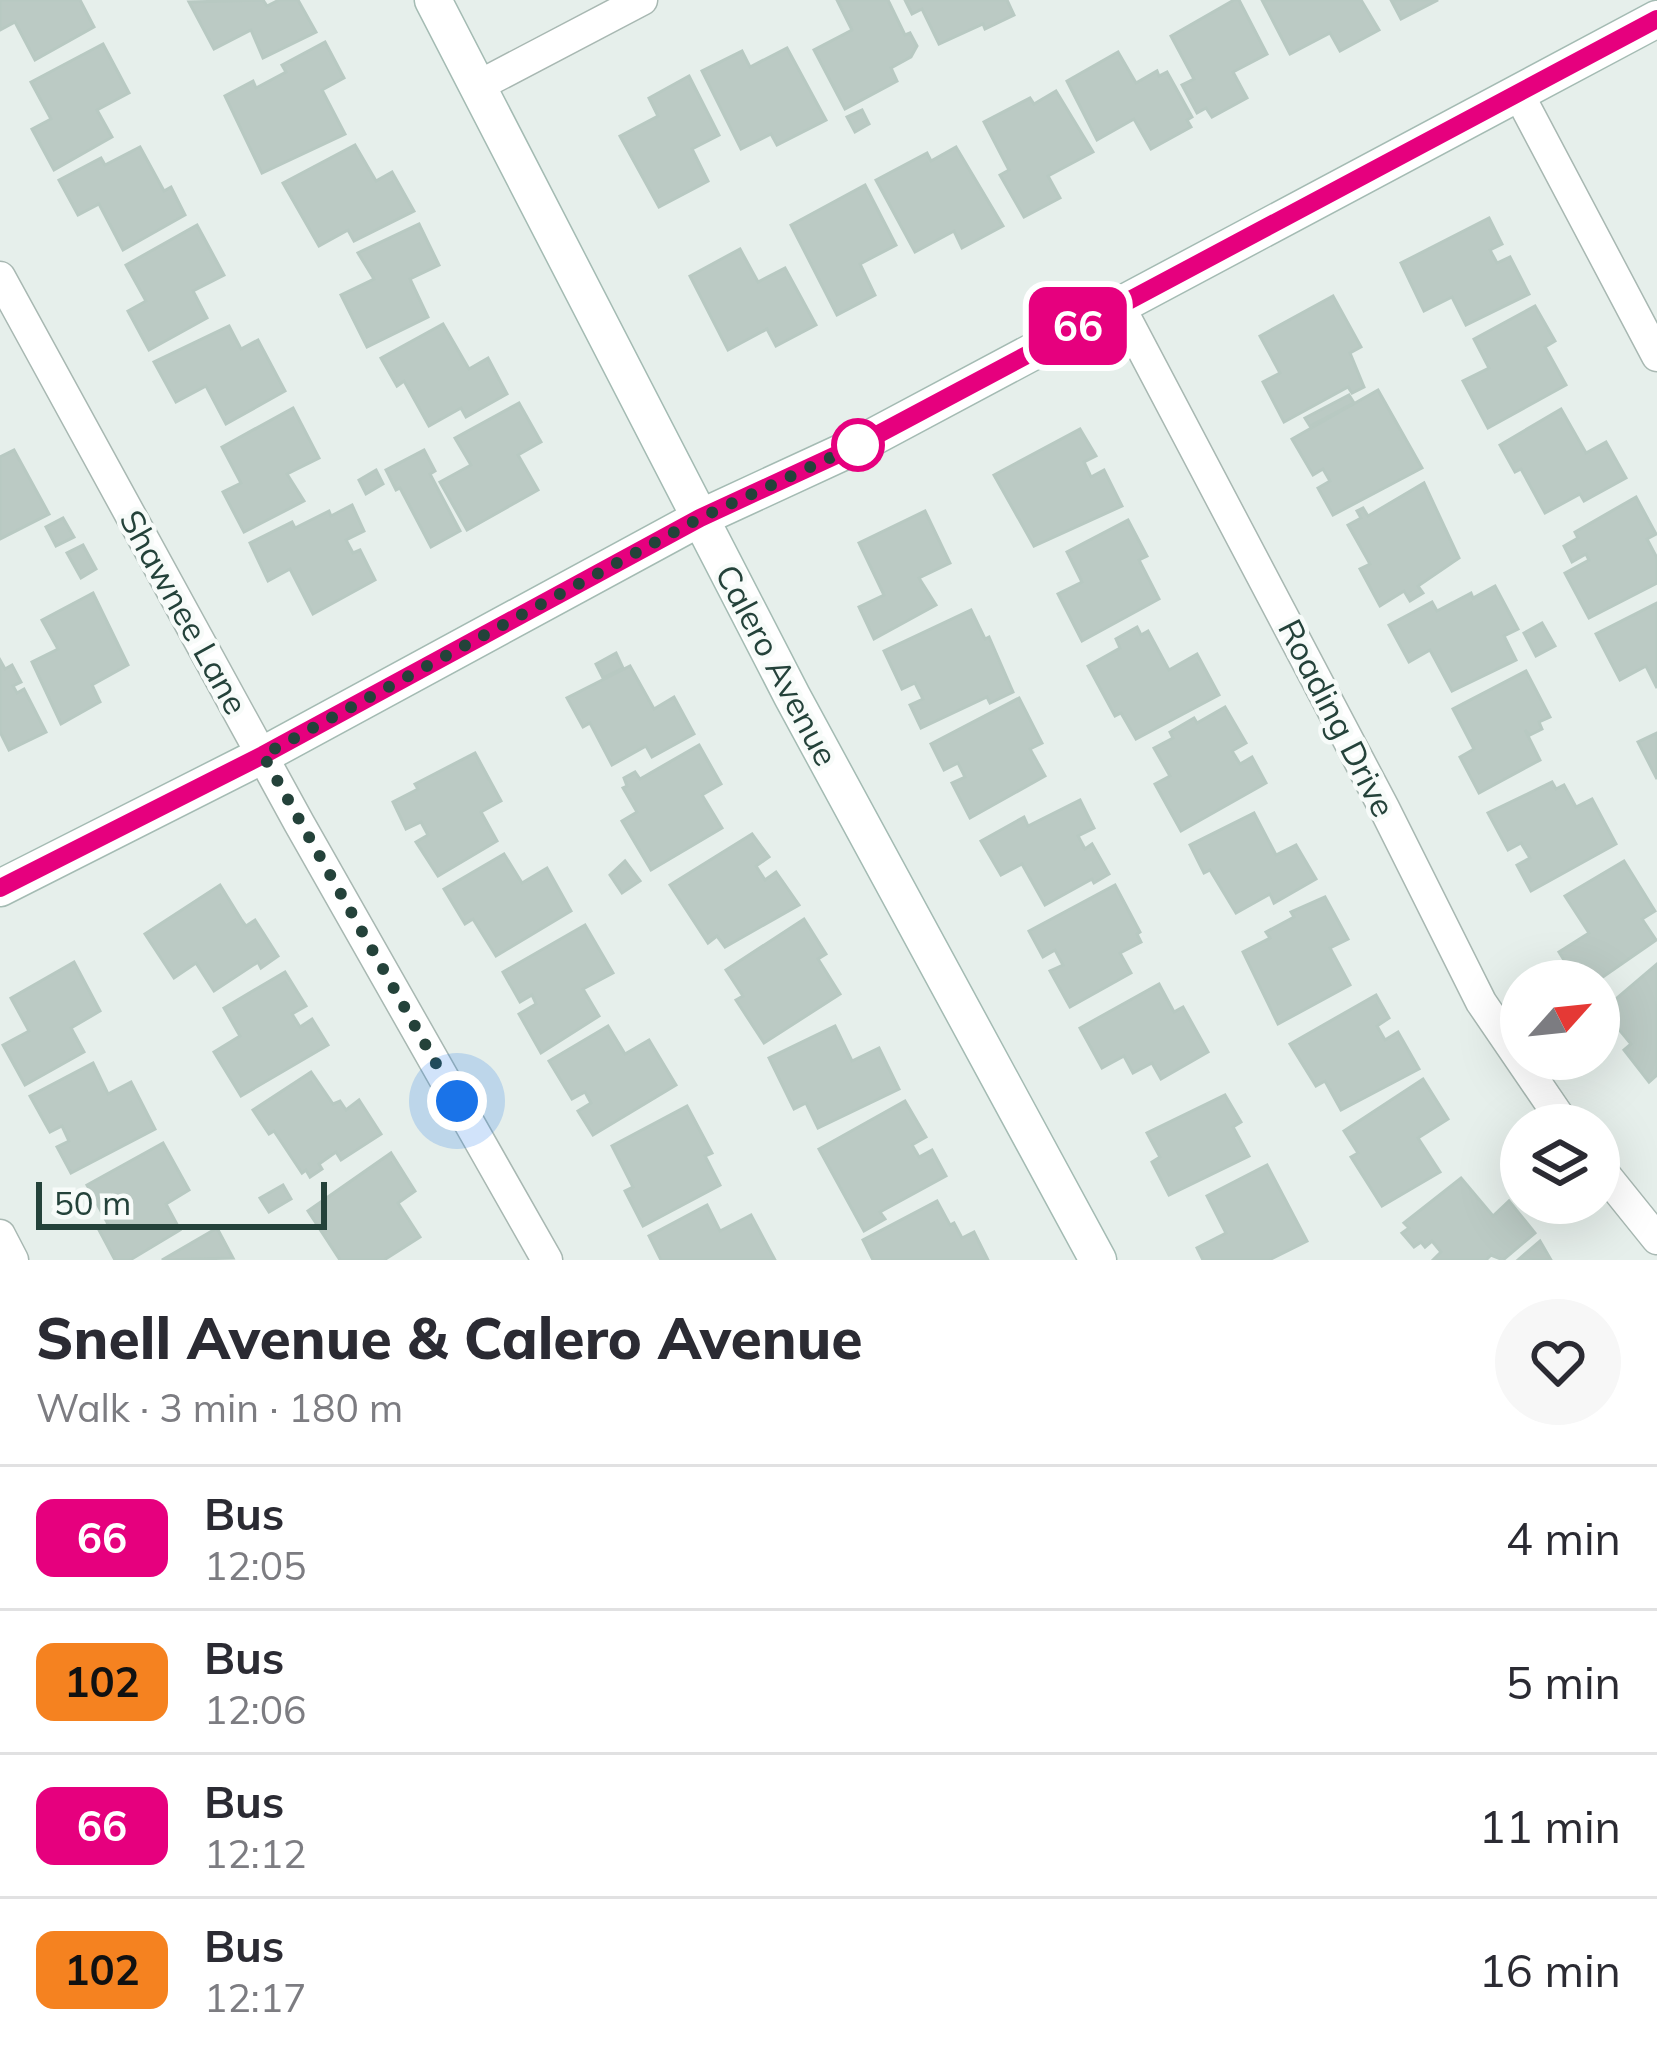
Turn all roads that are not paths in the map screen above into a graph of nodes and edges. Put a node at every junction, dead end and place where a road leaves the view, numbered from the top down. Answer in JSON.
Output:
{"nodes":[{"id":1,"x":434,"y":0,"type":"edge"},
{"id":2,"x":641,"y":0,"type":"edge"},
{"id":3,"x":1657,"y":20,"type":"edge"},
{"id":4,"x":478,"y":86,"type":"junction"},
{"id":5,"x":1517,"y":93,"type":"junction"},
{"id":6,"x":0,"y":278,"type":"edge"},
{"id":7,"x":1119,"y":305,"type":"junction"},
{"id":8,"x":10,"y":322,"type":"edge"},
{"id":9,"x":1657,"y":356,"type":"edge"},
{"id":10,"x":700,"y":518,"type":"junction"},
{"id":11,"x":263,"y":755,"type":"junction"},
{"id":12,"x":0,"y":888,"type":"edge"},
{"id":13,"x":1551,"y":1104,"type":"edge"},
{"id":14,"x":1620,"y":1193,"type":"edge"},
{"id":15,"x":0,"y":1235,"type":"edge"},
{"id":16,"x":1657,"y":1239,"type":"edge"},
{"id":17,"x":13,"y":1260,"type":"edge"},
{"id":18,"x":548,"y":1260,"type":"edge"},
{"id":19,"x":1098,"y":1260,"type":"edge"}],
"edges":[{"from":1,"to":4,"type":"main road","name":"Calero Avenue"},
{"from":2,"to":4,"type":"street"},
{"from":3,"to":5,"type":"main road"},
{"from":4,"to":10,"type":"main road","name":"Calero Avenue"},
{"from":5,"to":7,"type":"main road"},
{"from":5,"to":9,"type":"street"},
{"from":6,"to":8,"type":"street","name":"Shawnee Lane"},
{"from":7,"to":10,"type":"main road"},
{"from":7,"to":13,"type":"street","name":"Roading Drive"},
{"from":8,"to":11,"type":"street","name":"Shawnee Lane"},
{"from":10,"to":11,"type":"main road"},
{"from":10,"to":19,"type":"main road","name":"Calero Avenue"},
{"from":11,"to":12,"type":"main road"},
{"from":11,"to":18,"type":"street","name":"Shawnee Lane"},
{"from":14,"to":16,"type":"street"},
{"from":15,"to":17,"type":"street"}]}
